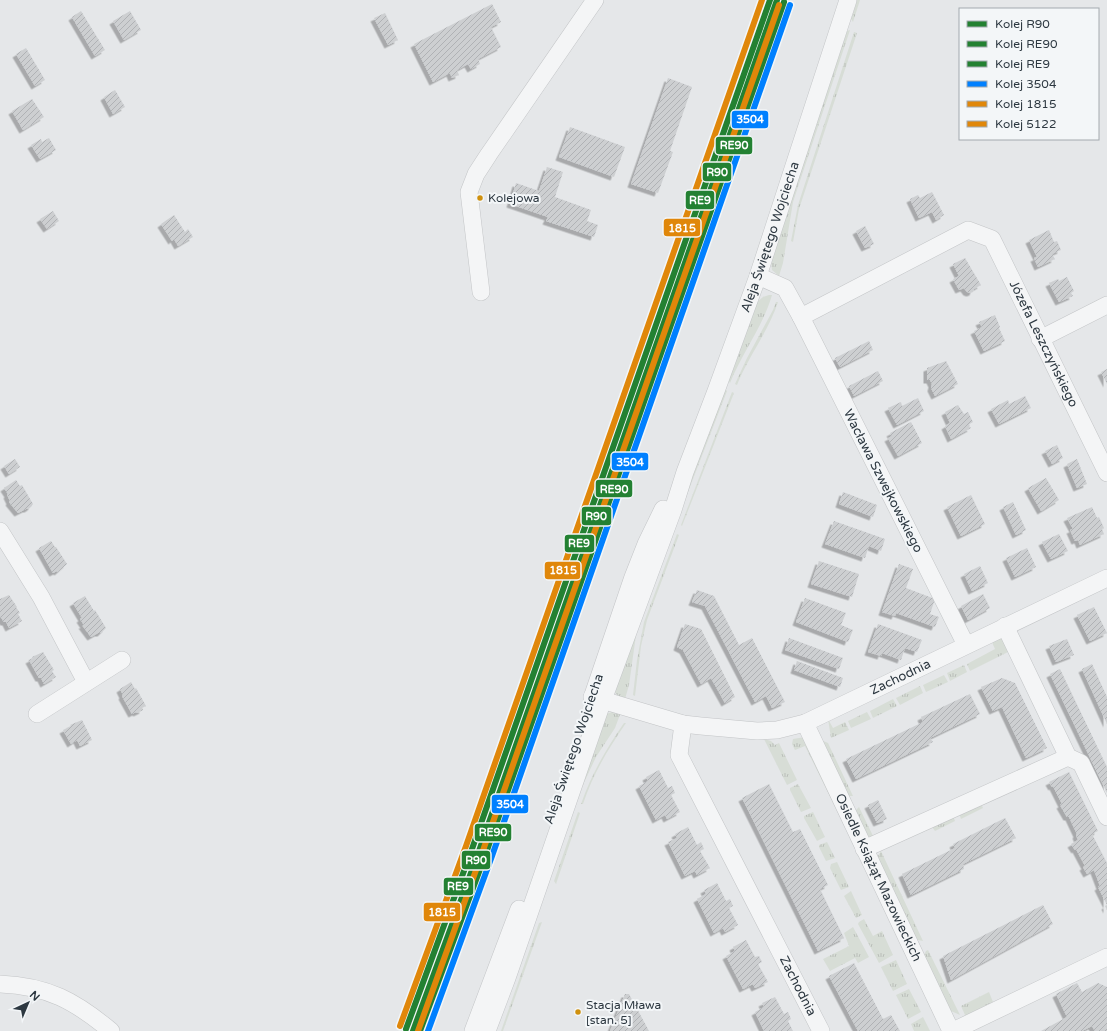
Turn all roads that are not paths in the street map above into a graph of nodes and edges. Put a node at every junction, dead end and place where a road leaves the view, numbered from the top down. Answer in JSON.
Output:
{"nodes":[{"id":1,"x":595,"y":0,"type":"edge"},
{"id":2,"x":848,"y":0,"type":"edge"},
{"id":3,"x":758,"y":276,"type":"junction"},
{"id":4,"x":481,"y":292,"type":"dead end"},
{"id":5,"x":1107,"y":305,"type":"edge"},
{"id":6,"x":801,"y":316,"type":"junction"},
{"id":7,"x":1040,"y":339,"type":"junction"},
{"id":8,"x":1107,"y":473,"type":"edge"},
{"id":9,"x":0,"y":531,"type":"edge"},
{"id":10,"x":1107,"y":578,"type":"edge"},
{"id":11,"x":1006,"y":626,"type":"junction"},
{"id":12,"x":966,"y":645,"type":"junction"},
{"id":13,"x":122,"y":660,"type":"dead end"},
{"id":14,"x":86,"y":682,"type":"junction"},
{"id":15,"x":597,"y":699,"type":"junction"},
{"id":16,"x":37,"y":714,"type":"dead end"},
{"id":17,"x":805,"y":723,"type":"junction"},
{"id":18,"x":683,"y":724,"type":"junction"},
{"id":19,"x":1068,"y":757,"type":"junction"},
{"id":20,"x":1107,"y":817,"type":"edge"},
{"id":21,"x":864,"y":848,"type":"junction"},
{"id":22,"x":1107,"y":957,"type":"edge"},
{"id":23,"x":0,"y":984,"type":"edge"},
{"id":24,"x":111,"y":1031,"type":"edge"},
{"id":25,"x":473,"y":1031,"type":"edge"},
{"id":26,"x":487,"y":1031,"type":"edge"},
{"id":27,"x":821,"y":1031,"type":"edge"},
{"id":28,"x":952,"y":1031,"type":"edge"}],
"edges":[{"from":1,"to":4,"type":"street"},
{"from":2,"to":3,"type":"street","name":"Aleja Świętego Wojciecha"},
{"from":3,"to":6,"type":"street","name":"Wacława Szwejkowskiego"},
{"from":3,"to":15,"type":"street","name":"Aleja Świętego Wojciecha"},
{"from":5,"to":7,"type":"street"},
{"from":6,"to":7,"type":"street","name":"Józefa Leszczyńskiego"},
{"from":6,"to":12,"type":"street","name":"Wacława Szwejkowskiego"},
{"from":7,"to":8,"type":"street","name":"Józefa Leszczyńskiego"},
{"from":9,"to":14,"type":"street"},
{"from":10,"to":11,"type":"street","name":"Zachodnia"},
{"from":11,"to":12,"type":"street","name":"Zachodnia"},
{"from":11,"to":19,"type":"street"},
{"from":12,"to":17,"type":"street","name":"Zachodnia"},
{"from":13,"to":14,"type":"street"},
{"from":14,"to":16,"type":"street"},
{"from":15,"to":18,"type":"street","name":"Zachodnia"},
{"from":15,"to":25,"type":"street","name":"Aleja Świętego Wojciecha"},
{"from":15,"to":26,"type":"street","name":"Aleja Świętego Wojciecha"},
{"from":17,"to":18,"type":"street","name":"Zachodnia"},
{"from":17,"to":21,"type":"street","name":"Osiedle Książąt Mazowieckich"},
{"from":18,"to":27,"type":"street","name":"Zachodnia"},
{"from":19,"to":20,"type":"street"},
{"from":19,"to":21,"type":"street"},
{"from":21,"to":28,"type":"street","name":"Osiedle Książąt Mazowieckich"},
{"from":22,"to":28,"type":"street","name":"Osiedle Książąt Mazowieckich"},
{"from":23,"to":24,"type":"street"}]}
